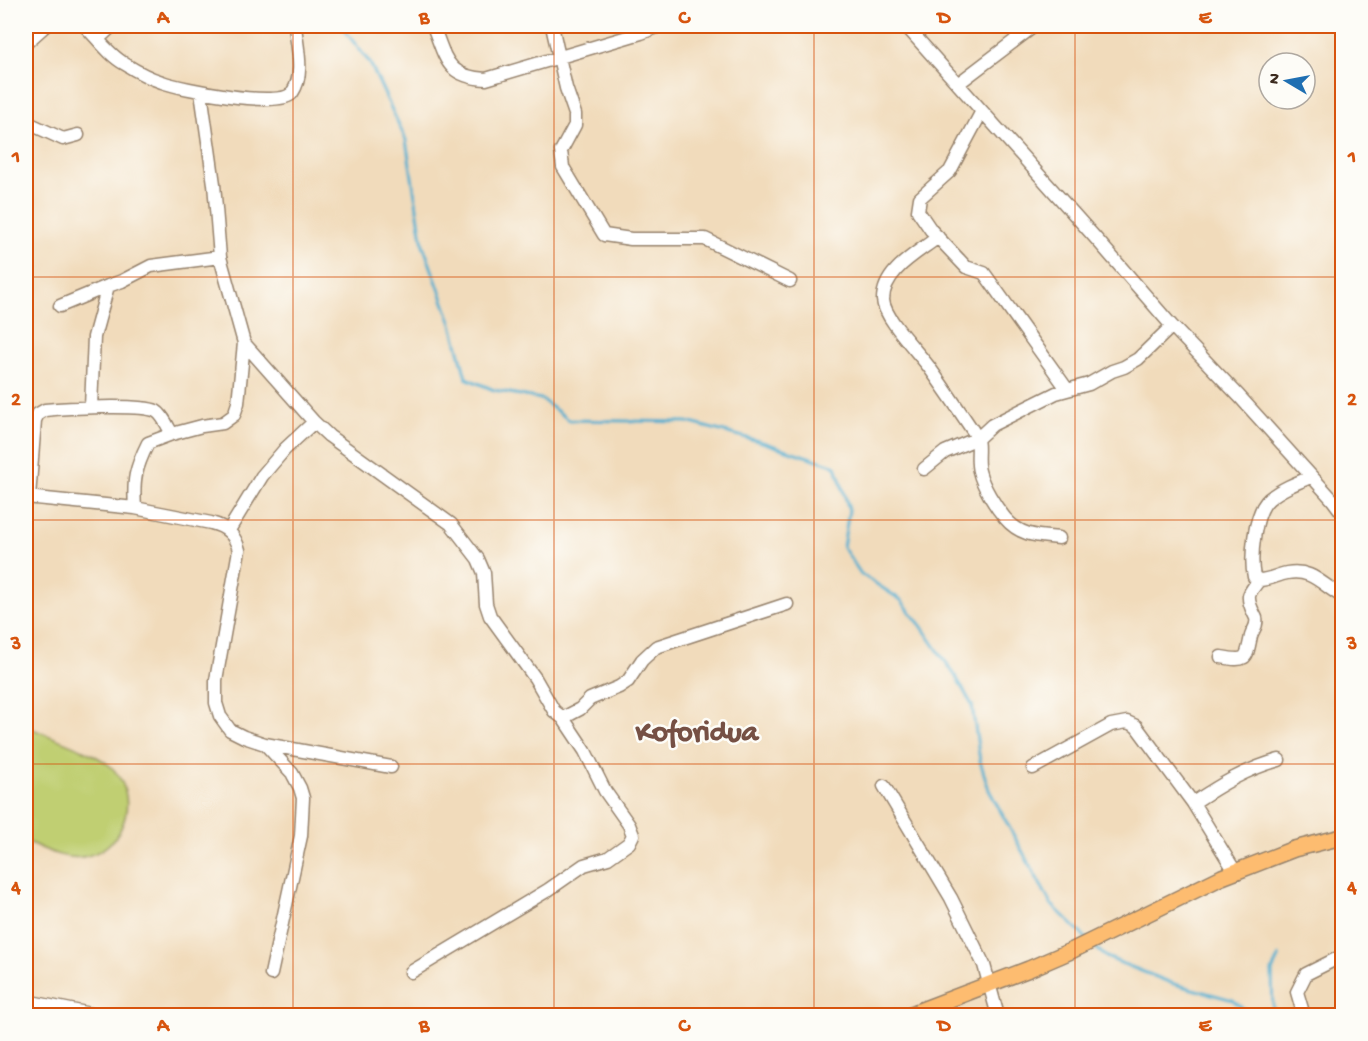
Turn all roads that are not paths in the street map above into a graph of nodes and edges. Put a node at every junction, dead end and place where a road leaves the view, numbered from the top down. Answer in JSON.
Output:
{"nodes":[{"id":1,"x":45,"y":26,"type":"edge"},
{"id":2,"x":85,"y":26,"type":"edge"},
{"id":3,"x":112,"y":26,"type":"edge"},
{"id":4,"x":295,"y":26,"type":"edge"},
{"id":5,"x":434,"y":26,"type":"edge"},
{"id":6,"x":552,"y":26,"type":"edge"},
{"id":7,"x":660,"y":26,"type":"edge"},
{"id":8,"x":906,"y":26,"type":"edge"},
{"id":9,"x":1034,"y":26,"type":"edge"},
{"id":10,"x":98,"y":39,"type":"junction"},
{"id":11,"x":26,"y":43,"type":"edge"},
{"id":12,"x":560,"y":57,"type":"junction"},
{"id":13,"x":959,"y":83,"type":"junction"},
{"id":14,"x":201,"y":92,"type":"junction"},
{"id":15,"x":982,"y":111,"type":"junction"},
{"id":16,"x":26,"y":122,"type":"edge"},
{"id":17,"x":78,"y":135,"type":"dead end"},
{"id":18,"x":938,"y":237,"type":"junction"},
{"id":19,"x":220,"y":257,"type":"junction"},
{"id":20,"x":790,"y":281,"type":"dead end"},
{"id":21,"x":108,"y":286,"type":"junction"},
{"id":22,"x":60,"y":306,"type":"dead end"},
{"id":23,"x":1172,"y":326,"type":"junction"},
{"id":24,"x":244,"y":343,"type":"junction"},
{"id":25,"x":1067,"y":389,"type":"junction"},
{"id":26,"x":91,"y":407,"type":"junction"},
{"id":27,"x":314,"y":422,"type":"junction"},
{"id":28,"x":172,"y":434,"type":"junction"},
{"id":29,"x":978,"y":438,"type":"junction"},
{"id":30,"x":924,"y":469,"type":"dead end"},
{"id":31,"x":1311,"y":477,"type":"junction"},
{"id":32,"x":27,"y":497,"type":"edge"},
{"id":33,"x":135,"y":508,"type":"junction"},
{"id":34,"x":1342,"y":510,"type":"edge"},
{"id":35,"x":229,"y":530,"type":"junction"},
{"id":36,"x":1059,"y":538,"type":"dead end"},
{"id":37,"x":1259,"y":580,"type":"junction"},
{"id":38,"x":1342,"y":596,"type":"edge"},
{"id":39,"x":787,"y":604,"type":"dead end"},
{"id":40,"x":1221,"y":657,"type":"dead end"},
{"id":41,"x":563,"y":718,"type":"junction"},
{"id":42,"x":265,"y":744,"type":"junction"},
{"id":43,"x":1279,"y":760,"type":"dead end"},
{"id":44,"x":391,"y":767,"type":"dead end"},
{"id":45,"x":1033,"y":768,"type":"dead end"},
{"id":46,"x":885,"y":786,"type":"dead end"},
{"id":47,"x":1193,"y":803,"type":"junction"},
{"id":48,"x":1342,"y":837,"type":"edge"},
{"id":49,"x":1236,"y":873,"type":"junction"},
{"id":50,"x":1342,"y":956,"type":"edge"},
{"id":51,"x":411,"y":972,"type":"dead end"},
{"id":52,"x":271,"y":974,"type":"dead end"},
{"id":53,"x":989,"y":984,"type":"junction"},
{"id":54,"x":26,"y":1000,"type":"edge"},
{"id":55,"x":101,"y":1016,"type":"edge"},
{"id":56,"x":906,"y":1016,"type":"edge"},
{"id":57,"x":998,"y":1016,"type":"edge"},
{"id":58,"x":1304,"y":1016,"type":"edge"}],
"edges":[{"from":1,"to":11,"type":"street"},
{"from":2,"to":10,"type":"street"},
{"from":3,"to":10,"type":"street"},
{"from":4,"to":14,"type":"street"},
{"from":5,"to":12,"type":"street"},
{"from":6,"to":12,"type":"street"},
{"from":7,"to":12,"type":"street"},
{"from":8,"to":13,"type":"street"},
{"from":9,"to":13,"type":"street"},
{"from":10,"to":14,"type":"street"},
{"from":12,"to":20,"type":"street"},
{"from":13,"to":15,"type":"street"},
{"from":14,"to":19,"type":"street"},
{"from":15,"to":18,"type":"street"},
{"from":15,"to":23,"type":"street"},
{"from":16,"to":17,"type":"street"},
{"from":18,"to":25,"type":"street"},
{"from":18,"to":29,"type":"street"},
{"from":19,"to":21,"type":"street"},
{"from":19,"to":24,"type":"street"},
{"from":21,"to":22,"type":"street"},
{"from":21,"to":26,"type":"street"},
{"from":23,"to":25,"type":"street"},
{"from":23,"to":31,"type":"street"},
{"from":24,"to":27,"type":"street"},
{"from":24,"to":28,"type":"street"},
{"from":25,"to":29,"type":"street"},
{"from":26,"to":28,"type":"street"},
{"from":26,"to":32,"type":"street"},
{"from":27,"to":35,"type":"street"},
{"from":27,"to":41,"type":"street"},
{"from":28,"to":33,"type":"street"},
{"from":29,"to":30,"type":"street"},
{"from":29,"to":36,"type":"street"},
{"from":31,"to":34,"type":"street"},
{"from":31,"to":37,"type":"street"},
{"from":32,"to":33,"type":"street"},
{"from":33,"to":35,"type":"street"},
{"from":35,"to":42,"type":"street"},
{"from":37,"to":38,"type":"street"},
{"from":37,"to":40,"type":"street"},
{"from":39,"to":41,"type":"street"},
{"from":41,"to":51,"type":"street"},
{"from":42,"to":44,"type":"street"},
{"from":42,"to":52,"type":"street"},
{"from":43,"to":47,"type":"street"},
{"from":45,"to":47,"type":"street"},
{"from":46,"to":53,"type":"street"},
{"from":47,"to":49,"type":"street"},
{"from":48,"to":49,"type":"main road"},
{"from":49,"to":53,"type":"main road"},
{"from":50,"to":58,"type":"street"},
{"from":53,"to":56,"type":"main road"},
{"from":53,"to":57,"type":"street"},
{"from":54,"to":55,"type":"street"}]}
